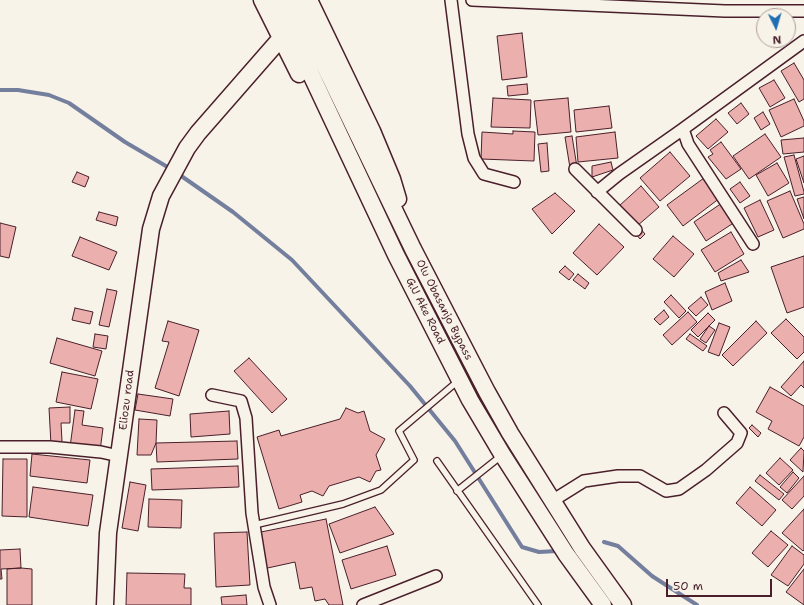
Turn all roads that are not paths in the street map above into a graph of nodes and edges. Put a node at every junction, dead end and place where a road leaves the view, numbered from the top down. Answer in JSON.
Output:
{"nodes":[{"id":1,"x":262,"y":0,"type":"edge"},
{"id":2,"x":276,"y":0,"type":"edge"},
{"id":3,"x":293,"y":0,"type":"edge"},
{"id":4,"x":309,"y":0,"type":"edge"},
{"id":5,"x":451,"y":0,"type":"edge"},
{"id":6,"x":472,"y":0,"type":"edge"},
{"id":7,"x":702,"y":5,"type":"edge"},
{"id":8,"x":769,"y":5,"type":"edge"},
{"id":9,"x":804,"y":11,"type":"edge"},
{"id":10,"x":281,"y":38,"type":"junction"},
{"id":11,"x":804,"y":41,"type":"edge"},
{"id":12,"x":683,"y":129,"type":"junction"},
{"id":13,"x":575,"y":169,"type":"dead end"},
{"id":14,"x":514,"y":182,"type":"dead end"},
{"id":15,"x":597,"y":192,"type":"junction"},
{"id":16,"x":636,"y":230,"type":"dead end"},
{"id":17,"x":752,"y":244,"type":"dead end"},
{"id":18,"x":413,"y":249,"type":"junction"},
{"id":19,"x":396,"y":254,"type":"junction"},
{"id":20,"x":460,"y":380,"type":"junction"},
{"id":21,"x":212,"y":395,"type":"dead end"},
{"id":22,"x":724,"y":413,"type":"dead end"},
{"id":23,"x":0,"y":447,"type":"edge"},
{"id":24,"x":502,"y":454,"type":"junction"},
{"id":25,"x":119,"y":456,"type":"junction"},
{"id":26,"x":437,"y":461,"type":"dead end"},
{"id":27,"x":457,"y":491,"type":"junction"},
{"id":28,"x":552,"y":501,"type":"junction"},
{"id":29,"x":254,"y":525,"type":"junction"},
{"id":30,"x":436,"y":576,"type":"dead end"},
{"id":31,"x":105,"y":605,"type":"edge"},
{"id":32,"x":270,"y":605,"type":"edge"},
{"id":33,"x":363,"y":605,"type":"edge"},
{"id":34,"x":538,"y":605,"type":"edge"},
{"id":35,"x":603,"y":605,"type":"edge"},
{"id":36,"x":623,"y":605,"type":"edge"}],
"edges":[{"from":1,"to":10,"type":"main road"},
{"from":2,"to":19,"type":"main road","name":"G.U Ake Road"},
{"from":3,"to":18,"type":"main road","name":"Olu Obasanjo Bypass"},
{"from":4,"to":18,"type":"main road"},
{"from":5,"to":14,"type":"street"},
{"from":6,"to":7,"type":"street"},
{"from":7,"to":8,"type":"street"},
{"from":8,"to":9,"type":"street"},
{"from":10,"to":19,"type":"main road"},
{"from":10,"to":25,"type":"main road","name":"Eliozu road"},
{"from":11,"to":12,"type":"street"},
{"from":12,"to":15,"type":"street"},
{"from":12,"to":17,"type":"street"},
{"from":13,"to":15,"type":"street"},
{"from":15,"to":16,"type":"street"},
{"from":18,"to":28,"type":"main road","name":"Olu Obasanjo Bypass"},
{"from":19,"to":20,"type":"main road","name":"G.U Ake Road"},
{"from":20,"to":24,"type":"main road","name":"G.U Ake Road"},
{"from":20,"to":29,"type":"lane"},
{"from":21,"to":29,"type":"street"},
{"from":22,"to":28,"type":"street"},
{"from":23,"to":25,"type":"street"},
{"from":24,"to":27,"type":"lane"},
{"from":24,"to":35,"type":"main road","name":"G.U Ake Road"},
{"from":25,"to":31,"type":"main road","name":"Eliozu road"},
{"from":26,"to":27,"type":"lane"},
{"from":27,"to":34,"type":"lane"},
{"from":28,"to":36,"type":"main road","name":"Olu Obasanjo Bypass"},
{"from":29,"to":32,"type":"street"},
{"from":30,"to":33,"type":"street"}]}
